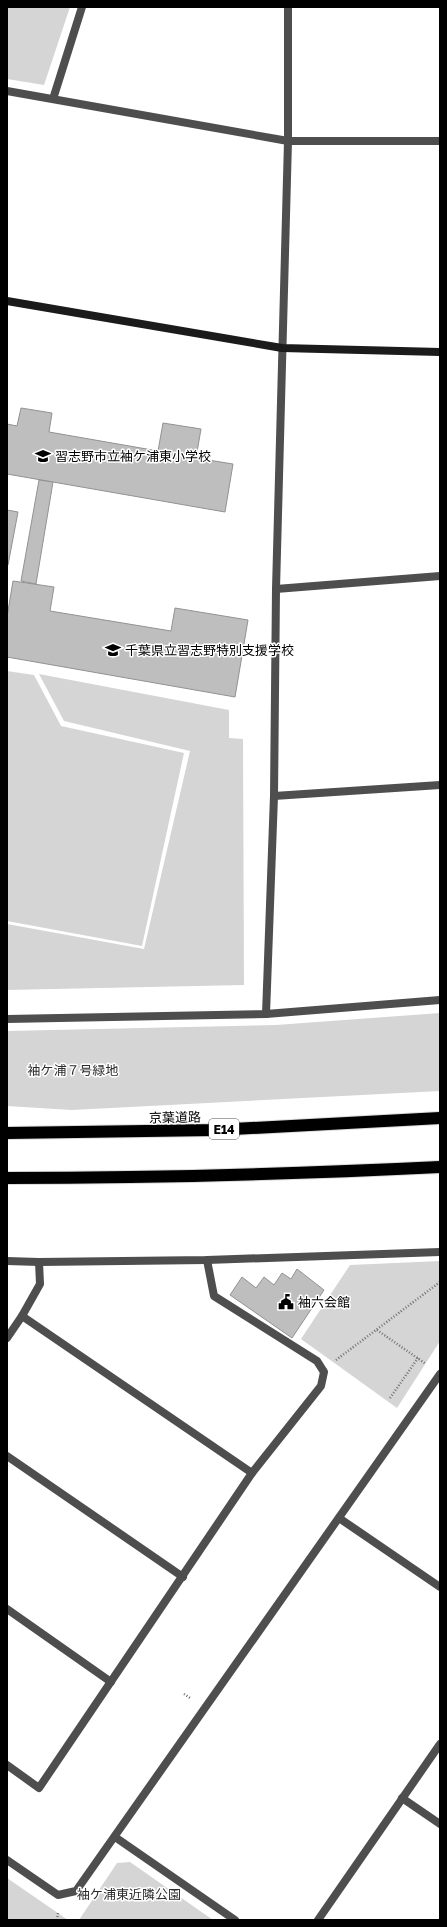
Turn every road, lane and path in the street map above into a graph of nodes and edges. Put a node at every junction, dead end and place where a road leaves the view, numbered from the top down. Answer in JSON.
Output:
{"nodes":[{"id":1,"x":82,"y":7,"type":"edge"},
{"id":2,"x":288,"y":7,"type":"edge"},
{"id":3,"x":7,"y":91,"type":"edge"},
{"id":4,"x":53,"y":99,"type":"junction"},
{"id":5,"x":288,"y":141,"type":"junction"},
{"id":6,"x":440,"y":141,"type":"edge"},
{"id":7,"x":7,"y":301,"type":"edge"},
{"id":8,"x":282,"y":348,"type":"junction"},
{"id":9,"x":440,"y":352,"type":"edge"},
{"id":10,"x":440,"y":576,"type":"edge"},
{"id":11,"x":276,"y":589,"type":"junction"},
{"id":12,"x":440,"y":785,"type":"edge"},
{"id":13,"x":274,"y":796,"type":"junction"},
{"id":14,"x":440,"y":1000,"type":"edge"},
{"id":15,"x":266,"y":1014,"type":"junction"},
{"id":16,"x":7,"y":1019,"type":"edge"},
{"id":17,"x":440,"y":1118,"type":"edge"},
{"id":18,"x":7,"y":1133,"type":"edge"},
{"id":19,"x":440,"y":1167,"type":"edge"},
{"id":20,"x":7,"y":1178,"type":"edge"},
{"id":21,"x":440,"y":1252,"type":"edge"},
{"id":22,"x":207,"y":1260,"type":"junction"},
{"id":23,"x":7,"y":1261,"type":"edge"},
{"id":24,"x":39,"y":1262,"type":"junction"},
{"id":25,"x":440,"y":1282,"type":"edge"},
{"id":26,"x":22,"y":1316,"type":"junction"},
{"id":27,"x":377,"y":1330,"type":"junction"},
{"id":28,"x":7,"y":1338,"type":"edge"},
{"id":29,"x":324,"y":1372,"type":"junction"},
{"id":30,"x":440,"y":1374,"type":"edge"},
{"id":31,"x":390,"y":1398,"type":"dead end"},
{"id":32,"x":7,"y":1456,"type":"edge"},
{"id":33,"x":252,"y":1473,"type":"junction"},
{"id":34,"x":339,"y":1518,"type":"junction"},
{"id":35,"x":183,"y":1577,"type":"junction"},
{"id":36,"x":440,"y":1587,"type":"edge"},
{"id":37,"x":7,"y":1609,"type":"edge"},
{"id":38,"x":111,"y":1682,"type":"junction"},
{"id":39,"x":440,"y":1744,"type":"edge"},
{"id":40,"x":7,"y":1765,"type":"edge"},
{"id":41,"x":402,"y":1798,"type":"junction"},
{"id":42,"x":440,"y":1824,"type":"edge"},
{"id":43,"x":115,"y":1837,"type":"junction"},
{"id":44,"x":7,"y":1860,"type":"edge"},
{"id":45,"x":58,"y":1913,"type":"dead end"},
{"id":46,"x":57,"y":1920,"type":"edge"},
{"id":47,"x":235,"y":1920,"type":"edge"},
{"id":48,"x":318,"y":1920,"type":"edge"}],
"edges":[{"from":1,"to":4,"type":"street"},
{"from":2,"to":5,"type":"street"},
{"from":3,"to":4,"type":"street"},
{"from":4,"to":5,"type":"street"},
{"from":5,"to":6,"type":"street"},
{"from":5,"to":8,"type":"street"},
{"from":7,"to":8,"type":"street"},
{"from":8,"to":9,"type":"street"},
{"from":8,"to":11,"type":"street"},
{"from":10,"to":11,"type":"street"},
{"from":11,"to":13,"type":"street"},
{"from":12,"to":13,"type":"street"},
{"from":13,"to":15,"type":"street"},
{"from":14,"to":15,"type":"street"},
{"from":15,"to":16,"type":"street"},
{"from":17,"to":18,"type":"highway","name":"京葉道路","number":"E14"},
{"from":19,"to":20,"type":"highway"},
{"from":21,"to":22,"type":"street"},
{"from":22,"to":24,"type":"street"},
{"from":22,"to":29,"type":"street"},
{"from":23,"to":24,"type":"street"},
{"from":24,"to":26,"type":"street"},
{"from":25,"to":27,"type":"path"},
{"from":26,"to":28,"type":"street"},
{"from":26,"to":33,"type":"street"},
{"from":27,"to":29,"type":"path"},
{"from":27,"to":31,"type":"path"},
{"from":29,"to":33,"type":"street"},
{"from":30,"to":34,"type":"street"},
{"from":32,"to":35,"type":"street"},
{"from":33,"to":35,"type":"street"},
{"from":34,"to":36,"type":"street"},
{"from":34,"to":43,"type":"street"},
{"from":35,"to":38,"type":"street"},
{"from":37,"to":38,"type":"street"},
{"from":38,"to":40,"type":"street"},
{"from":39,"to":41,"type":"street"},
{"from":41,"to":42,"type":"street"},
{"from":41,"to":48,"type":"street"},
{"from":43,"to":44,"type":"street"},
{"from":43,"to":47,"type":"street"},
{"from":45,"to":46,"type":"path"}]}
